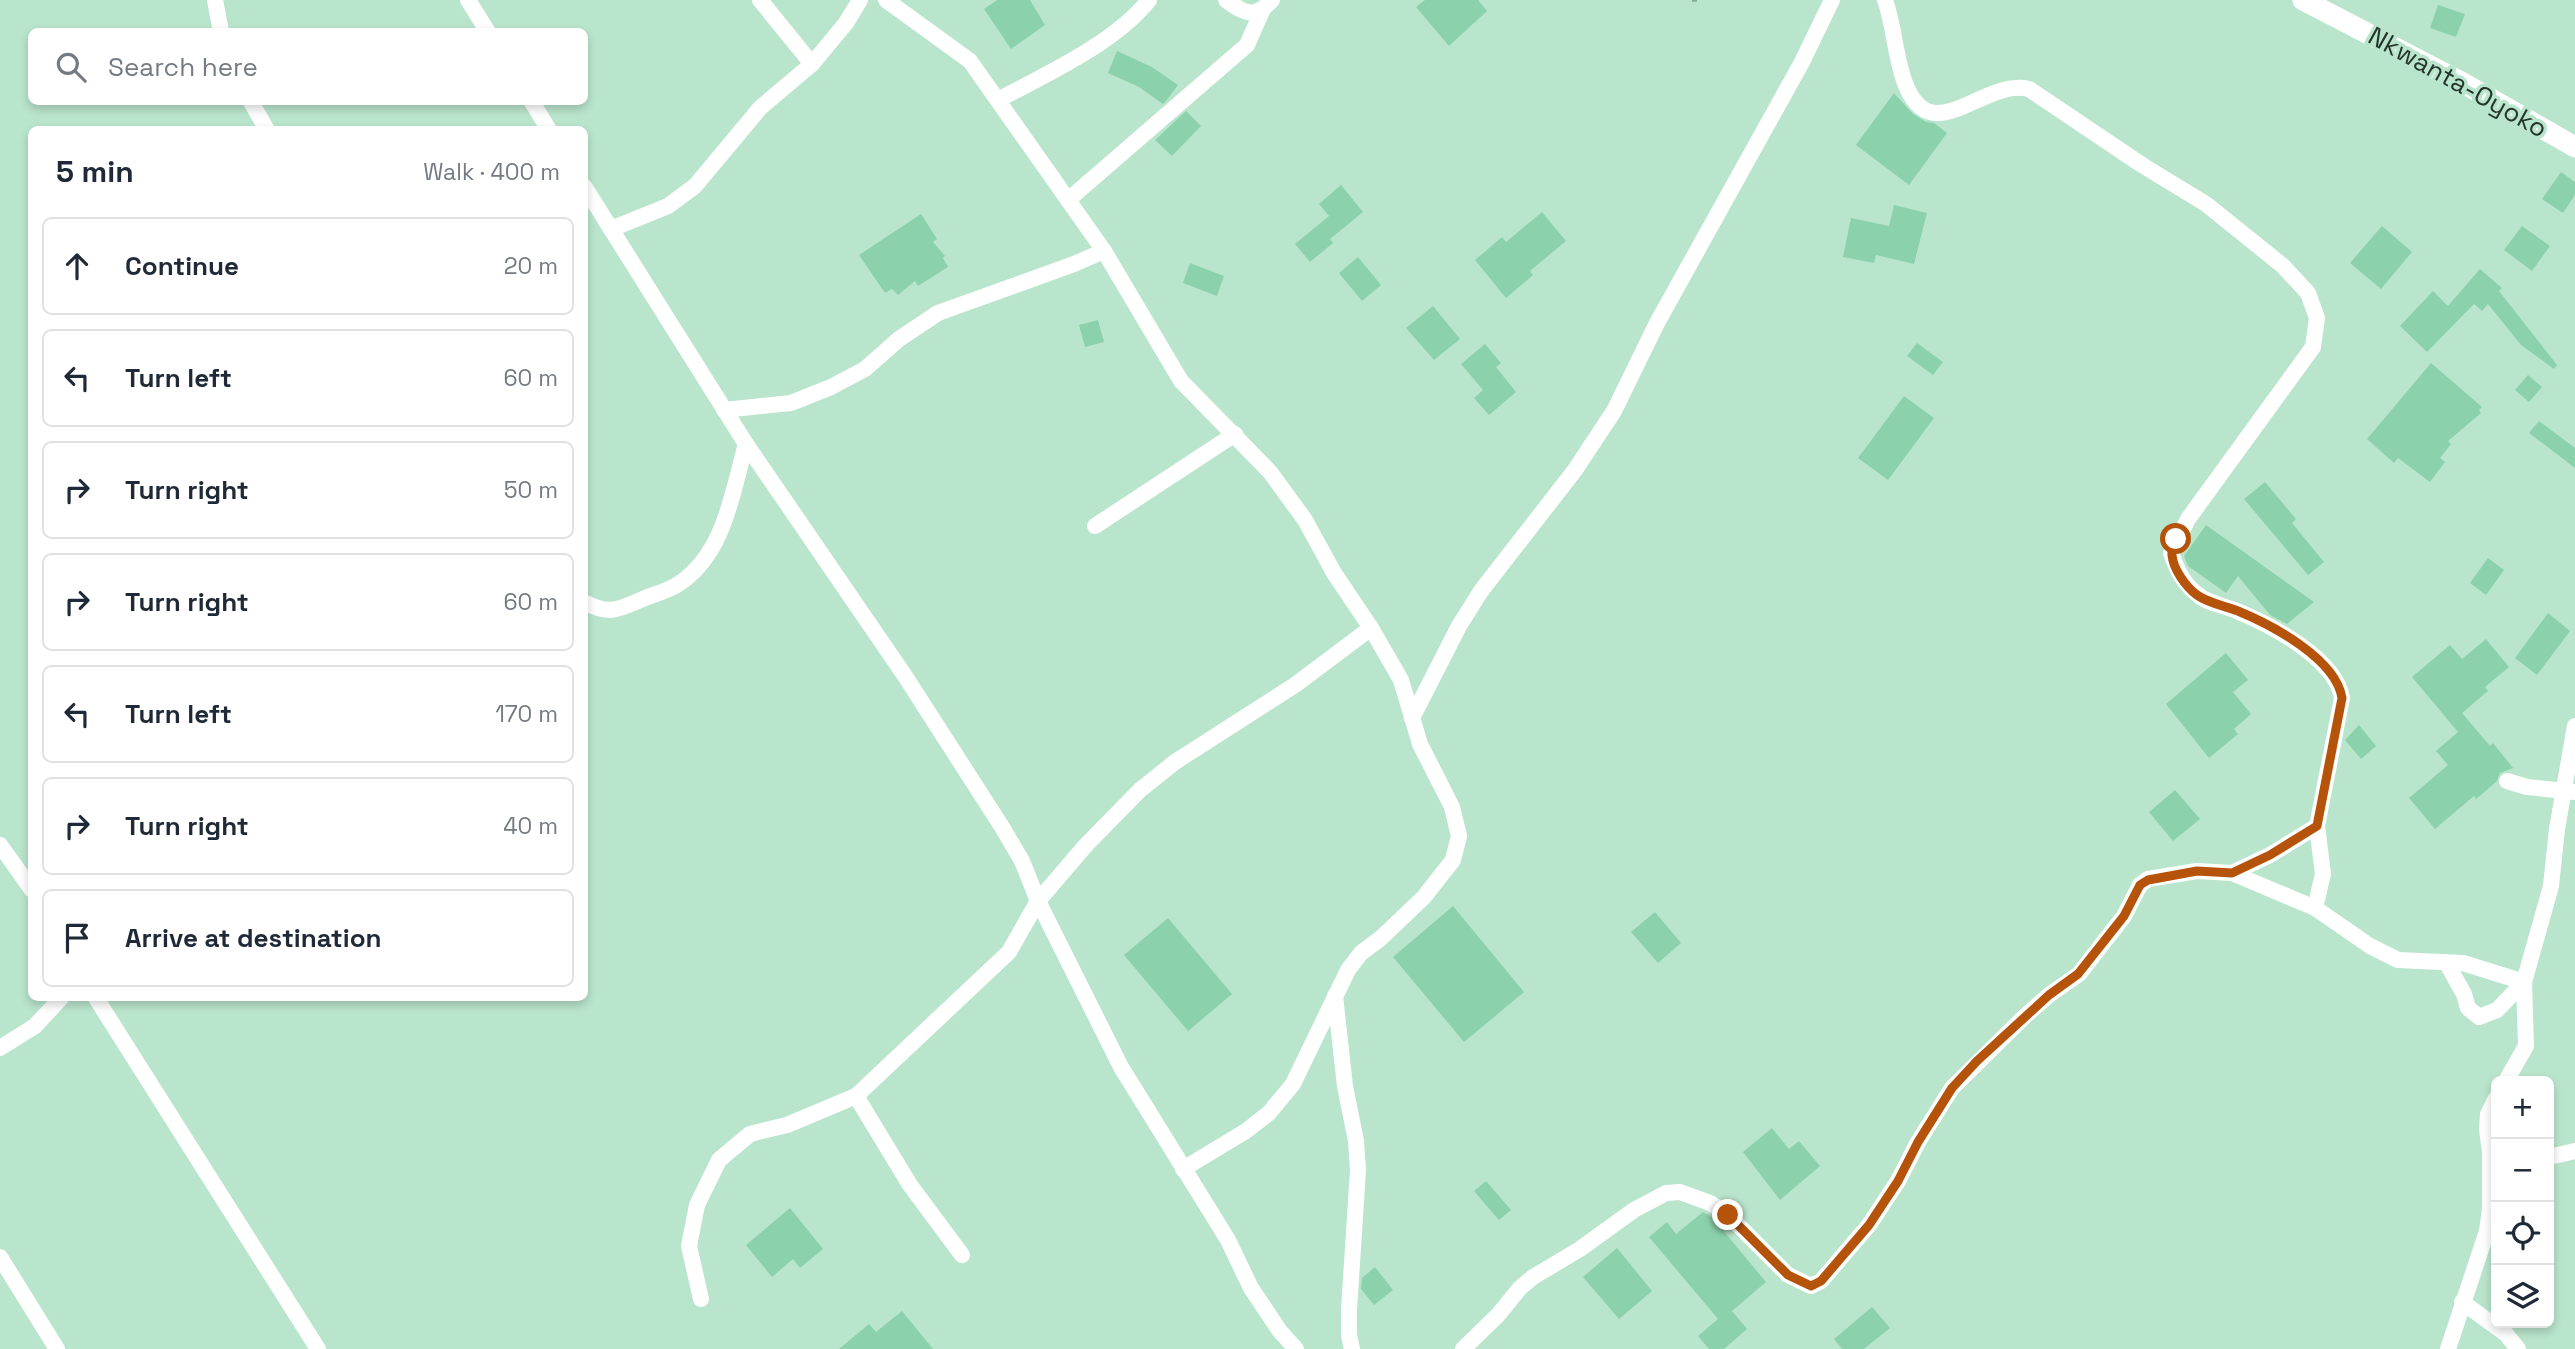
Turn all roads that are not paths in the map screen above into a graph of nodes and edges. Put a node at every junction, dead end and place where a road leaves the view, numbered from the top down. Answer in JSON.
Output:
{"nodes":[{"id":1,"x":215,"y":0,"type":"edge"},
{"id":2,"x":468,"y":0,"type":"edge"},
{"id":3,"x":760,"y":0,"type":"edge"},
{"id":4,"x":860,"y":0,"type":"edge"},
{"id":5,"x":886,"y":0,"type":"edge"},
{"id":6,"x":1149,"y":0,"type":"edge"},
{"id":7,"x":1226,"y":0,"type":"edge"},
{"id":8,"x":1832,"y":0,"type":"edge"},
{"id":9,"x":1885,"y":0,"type":"edge"},
{"id":10,"x":2303,"y":0,"type":"edge"},
{"id":11,"x":1268,"y":5,"type":"edge"},
{"id":12,"x":220,"y":28,"type":"edge"},
{"id":13,"x":486,"y":28,"type":"edge"},
{"id":14,"x":813,"y":64,"type":"junction"},
{"id":15,"x":998,"y":100,"type":"junction"},
{"id":16,"x":253,"y":105,"type":"edge"},
{"id":17,"x":534,"y":105,"type":"edge"},
{"id":18,"x":265,"y":126,"type":"edge"},
{"id":19,"x":547,"y":126,"type":"edge"},
{"id":20,"x":2575,"y":147,"type":"edge"},
{"id":21,"x":588,"y":192,"type":"edge"},
{"id":22,"x":1068,"y":200,"type":"junction"},
{"id":23,"x":611,"y":229,"type":"junction"},
{"id":24,"x":1104,"y":251,"type":"junction"},
{"id":25,"x":724,"y":410,"type":"junction"},
{"id":26,"x":1235,"y":434,"type":"junction"},
{"id":27,"x":746,"y":444,"type":"junction"},
{"id":28,"x":1095,"y":526,"type":"dead end"},
{"id":29,"x":588,"y":604,"type":"edge"},
{"id":30,"x":1371,"y":628,"type":"junction"},
{"id":31,"x":1412,"y":718,"type":"junction"},
{"id":32,"x":2575,"y":726,"type":"edge"},
{"id":33,"x":2507,"y":781,"type":"dead end"},
{"id":34,"x":2570,"y":791,"type":"edge"},
{"id":35,"x":2317,"y":826,"type":"junction"},
{"id":36,"x":0,"y":845,"type":"edge"},
{"id":37,"x":2232,"y":873,"type":"junction"},
{"id":38,"x":28,"y":884,"type":"edge"},
{"id":39,"x":1038,"y":901,"type":"junction"},
{"id":40,"x":2315,"y":908,"type":"junction"},
{"id":41,"x":2446,"y":962,"type":"junction"},
{"id":42,"x":2524,"y":982,"type":"junction"},
{"id":43,"x":1335,"y":996,"type":"junction"},
{"id":44,"x":58,"y":1001,"type":"edge"},
{"id":45,"x":98,"y":1001,"type":"edge"},
{"id":46,"x":0,"y":1048,"type":"edge"},
{"id":47,"x":2509,"y":1076,"type":"edge"},
{"id":48,"x":856,"y":1096,"type":"junction"},
{"id":49,"x":2491,"y":1108,"type":"edge"},
{"id":50,"x":2491,"y":1145,"type":"edge"},
{"id":51,"x":2575,"y":1151,"type":"edge"},
{"id":52,"x":2554,"y":1156,"type":"edge"},
{"id":53,"x":1183,"y":1169,"type":"junction"},
{"id":54,"x":2491,"y":1190,"type":"edge"},
{"id":55,"x":962,"y":1255,"type":"dead end"},
{"id":56,"x":0,"y":1257,"type":"edge"},
{"id":57,"x":701,"y":1299,"type":"dead end"},
{"id":58,"x":2462,"y":1302,"type":"junction"},
{"id":59,"x":57,"y":1349,"type":"edge"},
{"id":60,"x":318,"y":1349,"type":"edge"},
{"id":61,"x":1296,"y":1349,"type":"edge"},
{"id":62,"x":1353,"y":1349,"type":"edge"},
{"id":63,"x":1463,"y":1349,"type":"edge"},
{"id":64,"x":2448,"y":1349,"type":"edge"},
{"id":65,"x":2518,"y":1349,"type":"edge"}],
"edges":[{"from":1,"to":12,"type":"street"},
{"from":2,"to":13,"type":"street"},
{"from":3,"to":14,"type":"street"},
{"from":4,"to":14,"type":"street"},
{"from":5,"to":15,"type":"street"},
{"from":6,"to":15,"type":"street"},
{"from":7,"to":11,"type":"street"},
{"from":8,"to":31,"type":"street"},
{"from":9,"to":35,"type":"street"},
{"from":10,"to":20,"type":"street","name":"Nkwanta-Oyoko"},
{"from":11,"to":22,"type":"street"},
{"from":14,"to":23,"type":"street"},
{"from":15,"to":22,"type":"street"},
{"from":16,"to":18,"type":"street"},
{"from":17,"to":19,"type":"street"},
{"from":21,"to":23,"type":"street"},
{"from":22,"to":24,"type":"street"},
{"from":23,"to":25,"type":"street"},
{"from":24,"to":25,"type":"street"},
{"from":24,"to":26,"type":"street"},
{"from":25,"to":27,"type":"street"},
{"from":26,"to":28,"type":"street"},
{"from":26,"to":30,"type":"street"},
{"from":27,"to":29,"type":"street"},
{"from":27,"to":39,"type":"street"},
{"from":30,"to":31,"type":"street"},
{"from":30,"to":39,"type":"street"},
{"from":31,"to":43,"type":"street"},
{"from":32,"to":34,"type":"street"},
{"from":33,"to":34,"type":"street"},
{"from":34,"to":42,"type":"street"},
{"from":35,"to":37,"type":"street"},
{"from":35,"to":40,"type":"street"},
{"from":36,"to":38,"type":"street"},
{"from":37,"to":40,"type":"street"},
{"from":37,"to":63,"type":"street"},
{"from":39,"to":48,"type":"street"},
{"from":39,"to":53,"type":"street"},
{"from":40,"to":41,"type":"street"},
{"from":41,"to":42,"type":"street"},
{"from":41,"to":42,"type":"street"},
{"from":42,"to":47,"type":"street"},
{"from":43,"to":53,"type":"street"},
{"from":43,"to":62,"type":"street"},
{"from":44,"to":46,"type":"street"},
{"from":45,"to":60,"type":"street"},
{"from":48,"to":55,"type":"street"},
{"from":48,"to":57,"type":"street"},
{"from":49,"to":50,"type":"street"},
{"from":51,"to":52,"type":"street"},
{"from":53,"to":61,"type":"street"},
{"from":54,"to":58,"type":"street"},
{"from":56,"to":59,"type":"street"},
{"from":58,"to":64,"type":"street"},
{"from":58,"to":65,"type":"street"}]}
